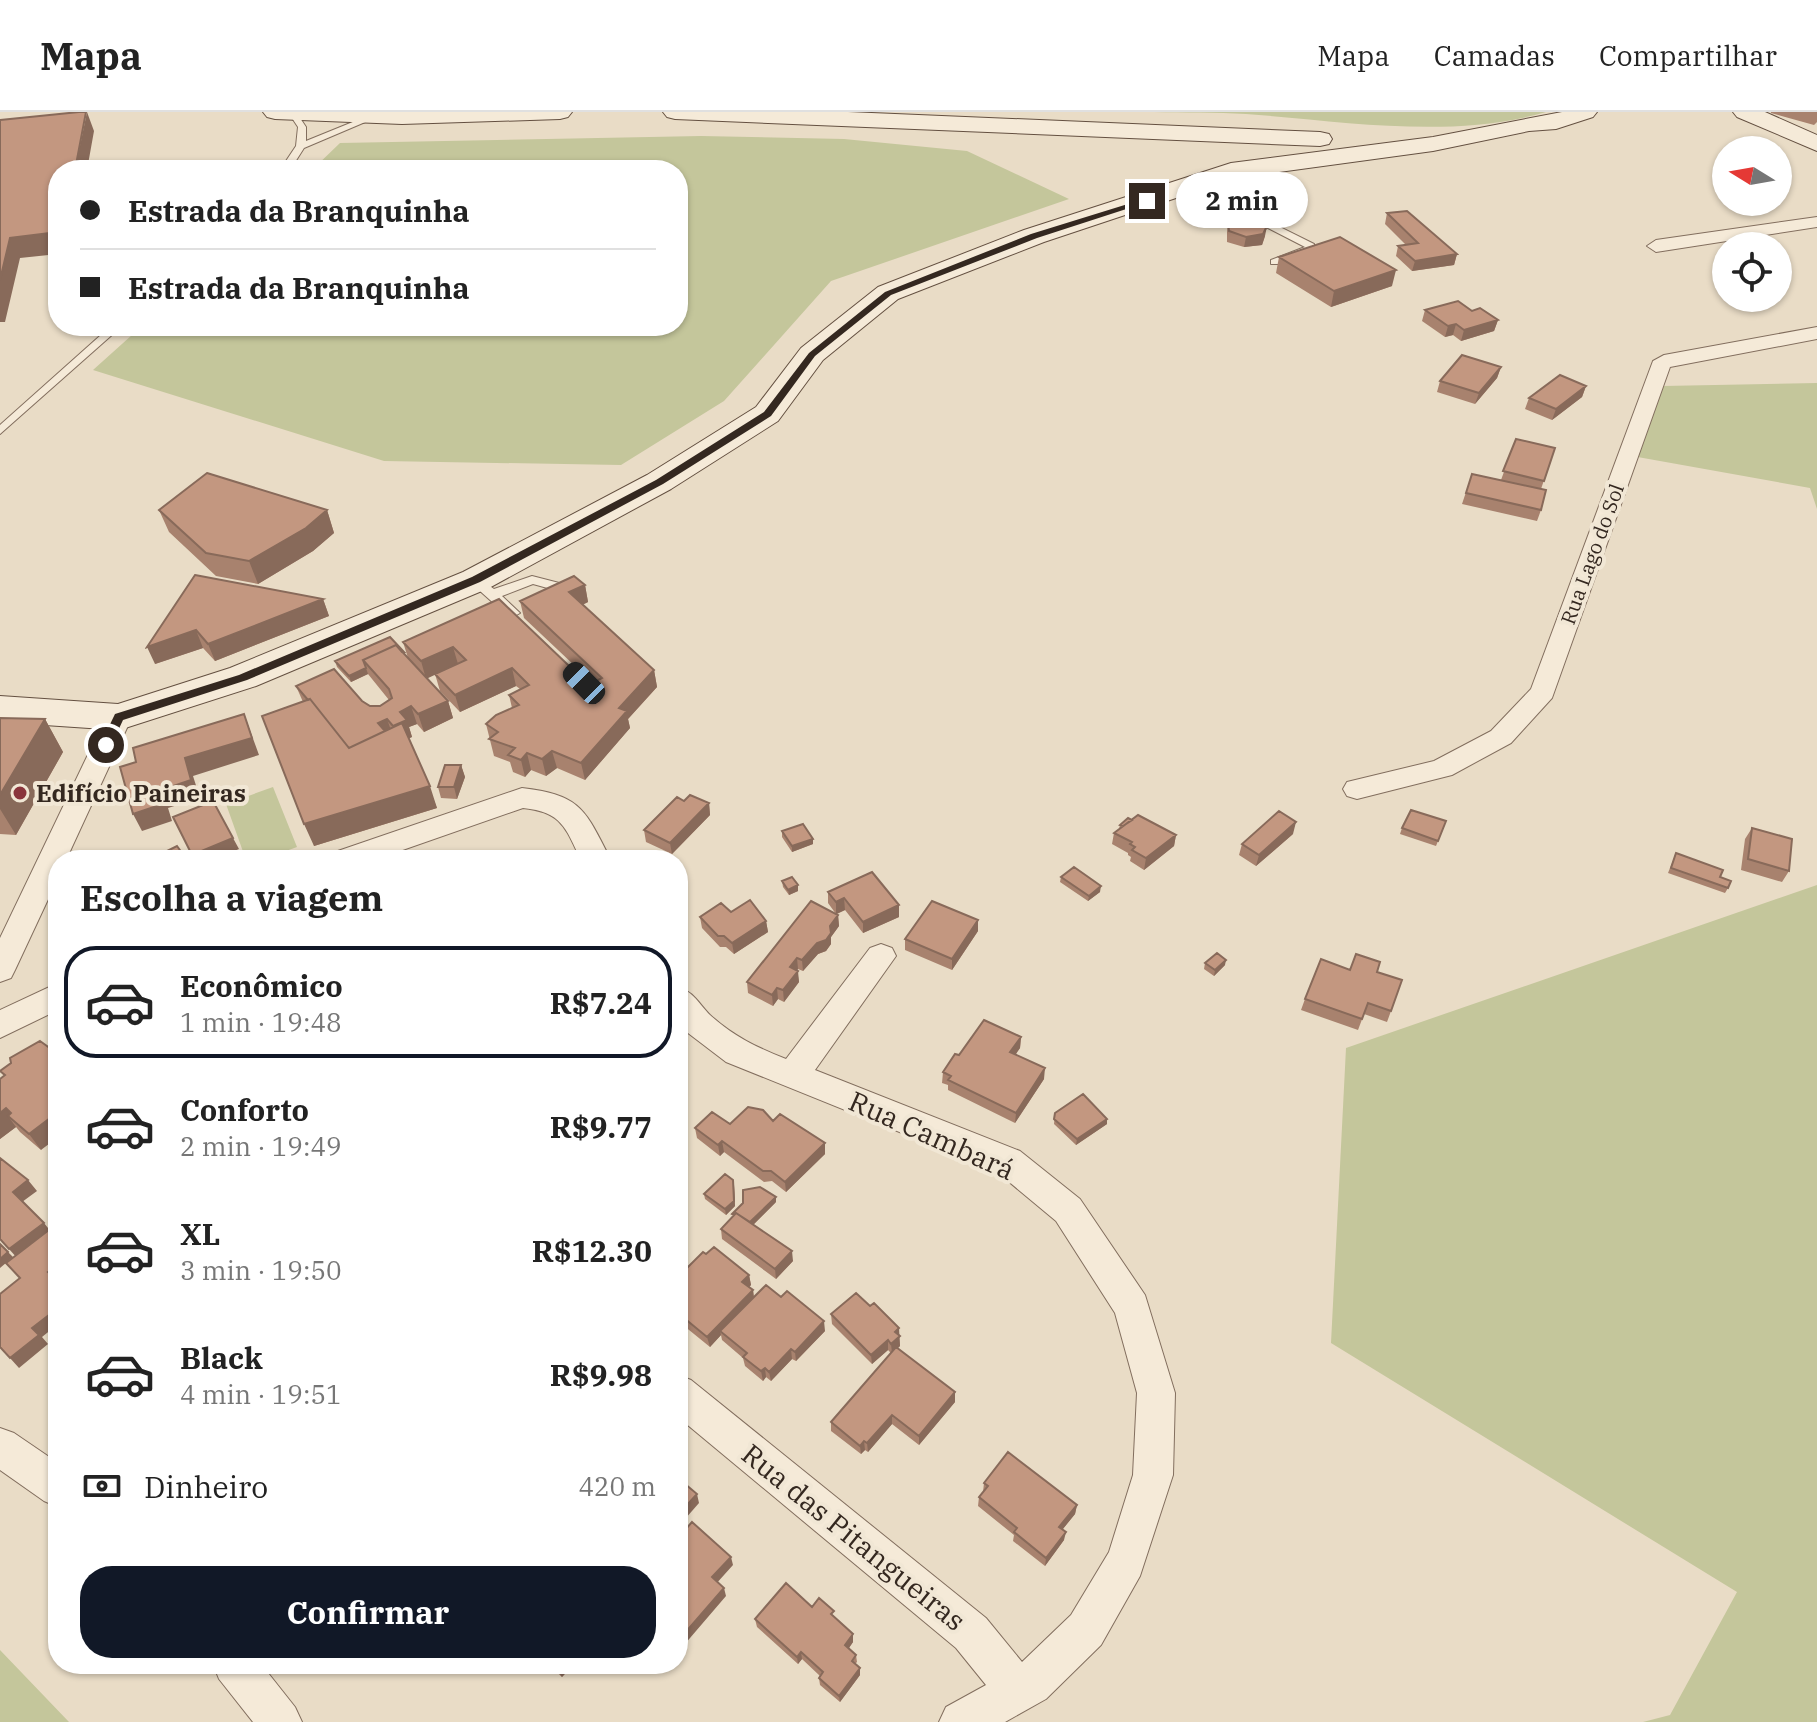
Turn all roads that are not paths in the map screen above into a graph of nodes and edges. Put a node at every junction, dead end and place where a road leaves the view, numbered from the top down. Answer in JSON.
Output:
{"nodes":[{"id":1,"x":279,"y":112,"type":"edge"},
{"id":2,"x":560,"y":112,"type":"edge"},
{"id":3,"x":675,"y":112,"type":"edge"},
{"id":4,"x":902,"y":112,"type":"edge"},
{"id":5,"x":1585,"y":112,"type":"edge"},
{"id":6,"x":292,"y":113,"type":"edge"},
{"id":7,"x":444,"y":114,"type":"edge"},
{"id":8,"x":1746,"y":114,"type":"edge"},
{"id":9,"x":373,"y":117,"type":"junction"},
{"id":10,"x":1556,"y":122,"type":"junction"},
{"id":11,"x":1364,"y":129,"type":"dead end"},
{"id":12,"x":1497,"y":131,"type":"junction"},
{"id":13,"x":1817,"y":144,"type":"edge"},
{"id":14,"x":301,"y":146,"type":"junction"},
{"id":15,"x":1302,"y":148,"type":"junction"},
{"id":16,"x":1426,"y":151,"type":"junction"},
{"id":17,"x":292,"y":160,"type":"edge"},
{"id":18,"x":1210,"y":180,"type":"junction"},
{"id":19,"x":1175,"y":192,"type":"junction"},
{"id":20,"x":1817,"y":222,"type":"edge"},
{"id":21,"x":1656,"y":246,"type":"dead end"},
{"id":22,"x":1275,"y":262,"type":"dead end"},
{"id":23,"x":1817,"y":333,"type":"edge"},
{"id":24,"x":106,"y":336,"type":"edge"},
{"id":25,"x":0,"y":431,"type":"edge"},
{"id":26,"x":485,"y":587,"type":"junction"},
{"id":27,"x":562,"y":588,"type":"edge"},
{"id":28,"x":528,"y":628,"type":"edge"},
{"id":29,"x":0,"y":709,"type":"edge"},
{"id":30,"x":119,"y":717,"type":"junction"},
{"id":31,"x":1357,"y":789,"type":"dead end"},
{"id":32,"x":56,"y":850,"type":"edge"},
{"id":33,"x":371,"y":850,"type":"edge"},
{"id":34,"x":591,"y":850,"type":"edge"},
{"id":35,"x":48,"y":868,"type":"edge"},
{"id":36,"x":881,"y":956,"type":"dead end"},
{"id":37,"x":0,"y":970,"type":"edge"},
{"id":38,"x":48,"y":1000,"type":"edge"},
{"id":39,"x":688,"y":1011,"type":"edge"},
{"id":40,"x":0,"y":1025,"type":"edge"},
{"id":41,"x":792,"y":1076,"type":"junction"},
{"id":42,"x":688,"y":1401,"type":"edge"},
{"id":43,"x":0,"y":1447,"type":"edge"},
{"id":44,"x":48,"y":1480,"type":"edge"},
{"id":45,"x":242,"y":1674,"type":"edge"},
{"id":46,"x":1019,"y":1692,"type":"junction"},
{"id":47,"x":280,"y":1722,"type":"edge"},
{"id":48,"x":961,"y":1722,"type":"edge"}],
"edges":[{"from":1,"to":6,"type":"main road"},
{"from":2,"to":7,"type":"main road"},
{"from":3,"to":15,"type":"main road"},
{"from":4,"to":16,"type":"main road"},
{"from":5,"to":10,"type":"main road"},
{"from":6,"to":9,"type":"main road"},
{"from":6,"to":14,"type":"lane"},
{"from":7,"to":9,"type":"main road"},
{"from":8,"to":13,"type":"main road"},
{"from":9,"to":14,"type":"lane"},
{"from":10,"to":12,"type":"main road"},
{"from":10,"to":16,"type":"main road"},
{"from":11,"to":12,"type":"main road"},
{"from":12,"to":16,"type":"main road"},
{"from":14,"to":17,"type":"lane"},
{"from":15,"to":16,"type":"main road"},
{"from":15,"to":18,"type":"main road"},
{"from":16,"to":18,"type":"main road"},
{"from":18,"to":19,"type":"main road"},
{"from":19,"to":22,"type":"lane"},
{"from":19,"to":26,"type":"main road"},
{"from":20,"to":21,"type":"street"},
{"from":23,"to":31,"type":"street","name":"Rua Lago do Sol"},
{"from":24,"to":25,"type":"lane"},
{"from":26,"to":27,"type":"lane"},
{"from":26,"to":28,"type":"lane"},
{"from":26,"to":30,"type":"main road"},
{"from":29,"to":30,"type":"main road"},
{"from":30,"to":32,"type":"street"},
{"from":33,"to":34,"type":"street"},
{"from":35,"to":37,"type":"street"},
{"from":36,"to":41,"type":"street"},
{"from":38,"to":40,"type":"street"},
{"from":39,"to":41,"type":"street","name":"Rua Cambará"},
{"from":41,"to":46,"type":"street","name":"Rua Cambará"},
{"from":42,"to":46,"type":"street","name":"Rua das Pitangueiras"},
{"from":43,"to":44,"type":"street"},
{"from":45,"to":47,"type":"street"},
{"from":46,"to":48,"type":"street","name":"Rua Cambará"}]}
